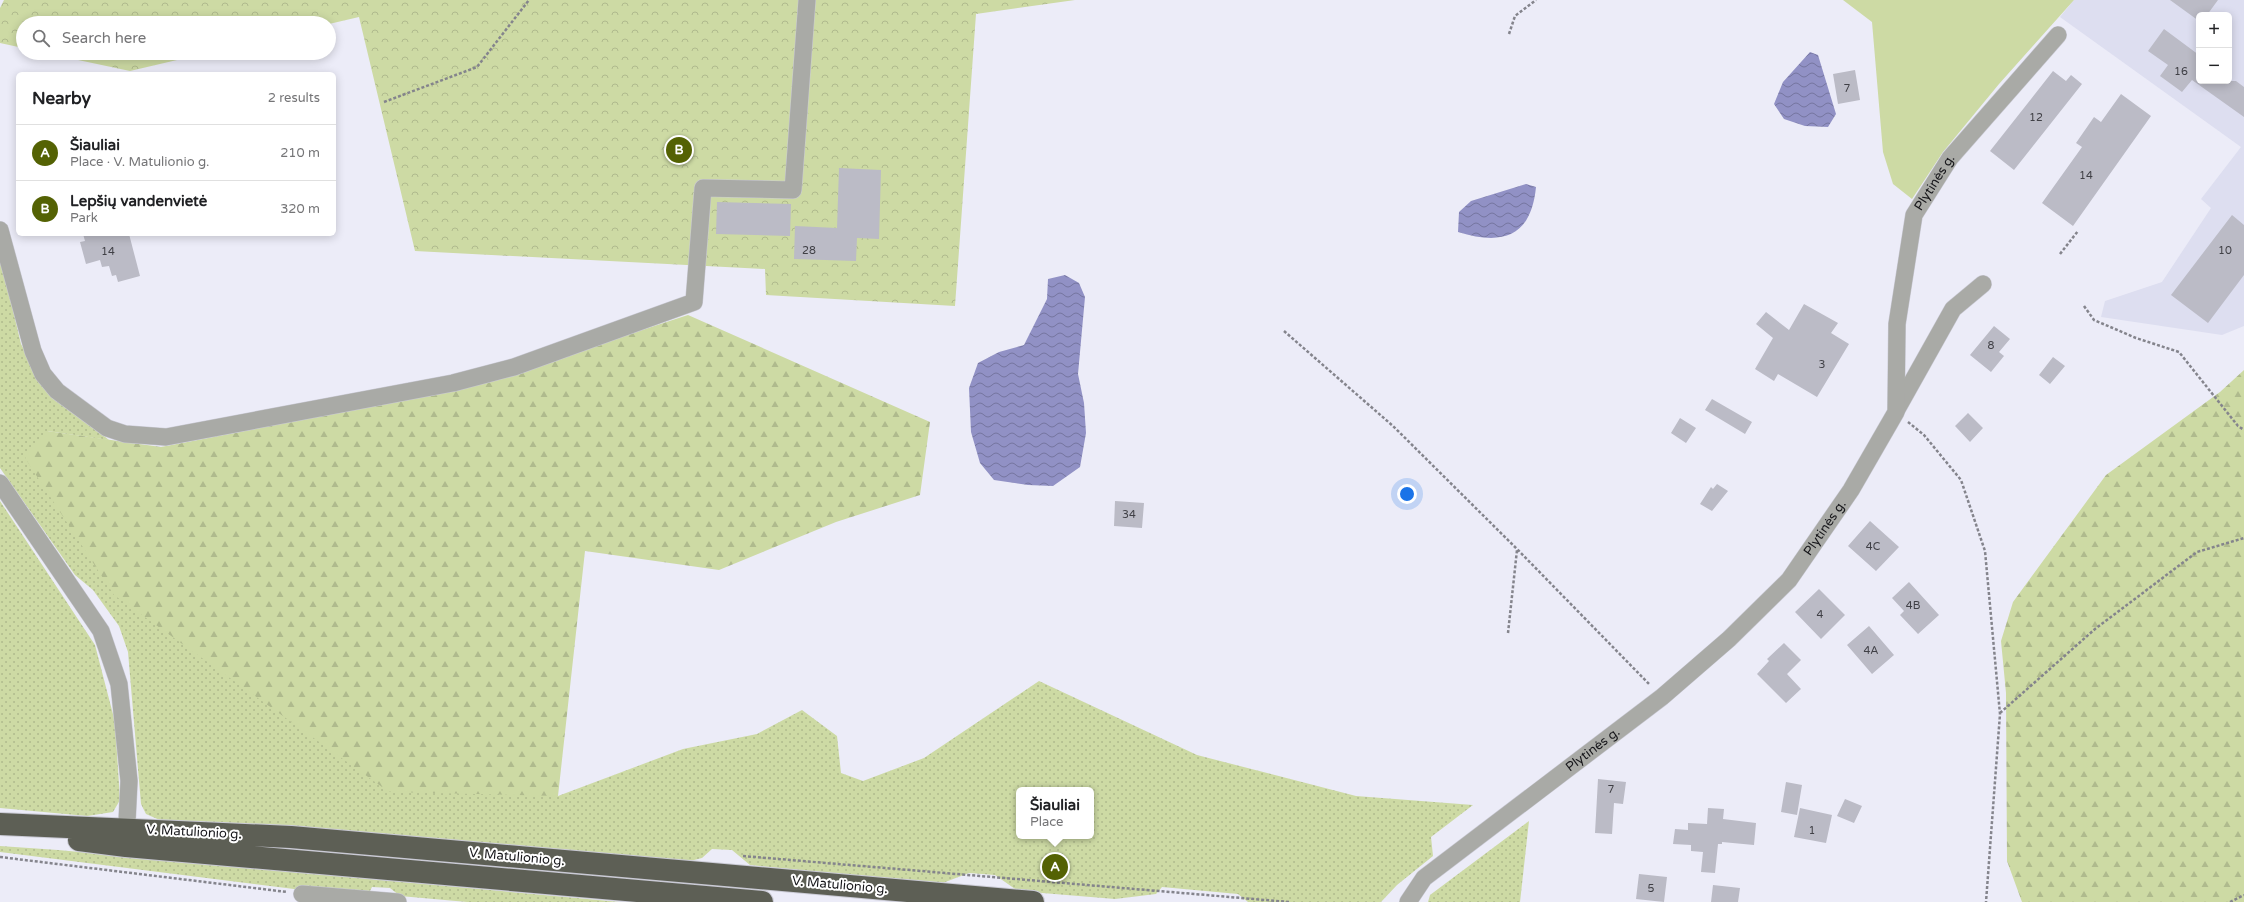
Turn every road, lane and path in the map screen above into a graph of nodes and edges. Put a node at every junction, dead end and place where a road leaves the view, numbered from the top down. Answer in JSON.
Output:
{"nodes":[{"id":1,"x":529,"y":0,"type":"edge"},
{"id":2,"x":807,"y":0,"type":"edge"},
{"id":3,"x":1536,"y":0,"type":"edge"},
{"id":4,"x":1509,"y":34,"type":"dead end"},
{"id":5,"x":2058,"y":35,"type":"dead end"},
{"id":6,"x":384,"y":102,"type":"dead end"},
{"id":7,"x":0,"y":230,"type":"edge"},
{"id":8,"x":2078,"y":231,"type":"dead end"},
{"id":9,"x":2060,"y":254,"type":"dead end"},
{"id":10,"x":1983,"y":284,"type":"dead end"},
{"id":11,"x":2084,"y":306,"type":"dead end"},
{"id":12,"x":1284,"y":331,"type":"dead end"},
{"id":13,"x":1896,"y":412,"type":"junction"},
{"id":14,"x":2244,"y":430,"type":"edge"},
{"id":15,"x":0,"y":483,"type":"edge"},
{"id":16,"x":2244,"y":538,"type":"edge"},
{"id":17,"x":1517,"y":549,"type":"junction"},
{"id":18,"x":1508,"y":632,"type":"dead end"},
{"id":19,"x":1662,"y":697,"type":"junction"},
{"id":20,"x":2000,"y":714,"type":"junction"},
{"id":21,"x":0,"y":824,"type":"edge"},
{"id":22,"x":0,"y":830,"type":"edge"},
{"id":23,"x":126,"y":838,"type":"junction"},
{"id":24,"x":739,"y":856,"type":"dead end"},
{"id":25,"x":0,"y":857,"type":"edge"},
{"id":26,"x":722,"y":875,"type":"junction"},
{"id":27,"x":302,"y":894,"type":"joint"},
{"id":28,"x":2244,"y":895,"type":"edge"},
{"id":29,"x":720,"y":900,"type":"edge"},
{"id":30,"x":398,"y":902,"type":"edge"},
{"id":31,"x":762,"y":902,"type":"edge"},
{"id":32,"x":1033,"y":902,"type":"edge"},
{"id":33,"x":1289,"y":902,"type":"edge"},
{"id":34,"x":1408,"y":902,"type":"edge"},
{"id":35,"x":1986,"y":902,"type":"edge"},
{"id":36,"x":2231,"y":902,"type":"edge"}],
"edges":[{"from":1,"to":6,"type":"path"},
{"from":2,"to":7,"type":"street"},
{"from":3,"to":4,"type":"path"},
{"from":5,"to":13,"type":"street","name":"Plytinės g."},
{"from":8,"to":9,"type":"path"},
{"from":10,"to":13,"type":"street"},
{"from":11,"to":14,"type":"path"},
{"from":12,"to":17,"type":"path"},
{"from":13,"to":19,"type":"street","name":"Plytinės g."},
{"from":13,"to":20,"type":"path"},
{"from":15,"to":23,"type":"street"},
{"from":16,"to":20,"type":"path"},
{"from":17,"to":18,"type":"path"},
{"from":17,"to":19,"type":"path"},
{"from":19,"to":34,"type":"street","name":"Plytinės g."},
{"from":20,"to":35,"type":"path"},
{"from":21,"to":23,"type":"highway","name":"V. Matulionio g."},
{"from":22,"to":23,"type":"highway","name":"V. Matulionio g."},
{"from":23,"to":26,"type":"highway","name":"V. Matulionio g."},
{"from":23,"to":29,"type":"highway","name":"V. Matulionio g."},
{"from":24,"to":33,"type":"path"},
{"from":25,"to":27,"type":"path"},
{"from":26,"to":29,"type":"street"},
{"from":26,"to":32,"type":"highway","name":"V. Matulionio g."},
{"from":27,"to":30,"type":"street"},
{"from":28,"to":36,"type":"path"},
{"from":29,"to":31,"type":"highway","name":"V. Matulionio g."}]}
